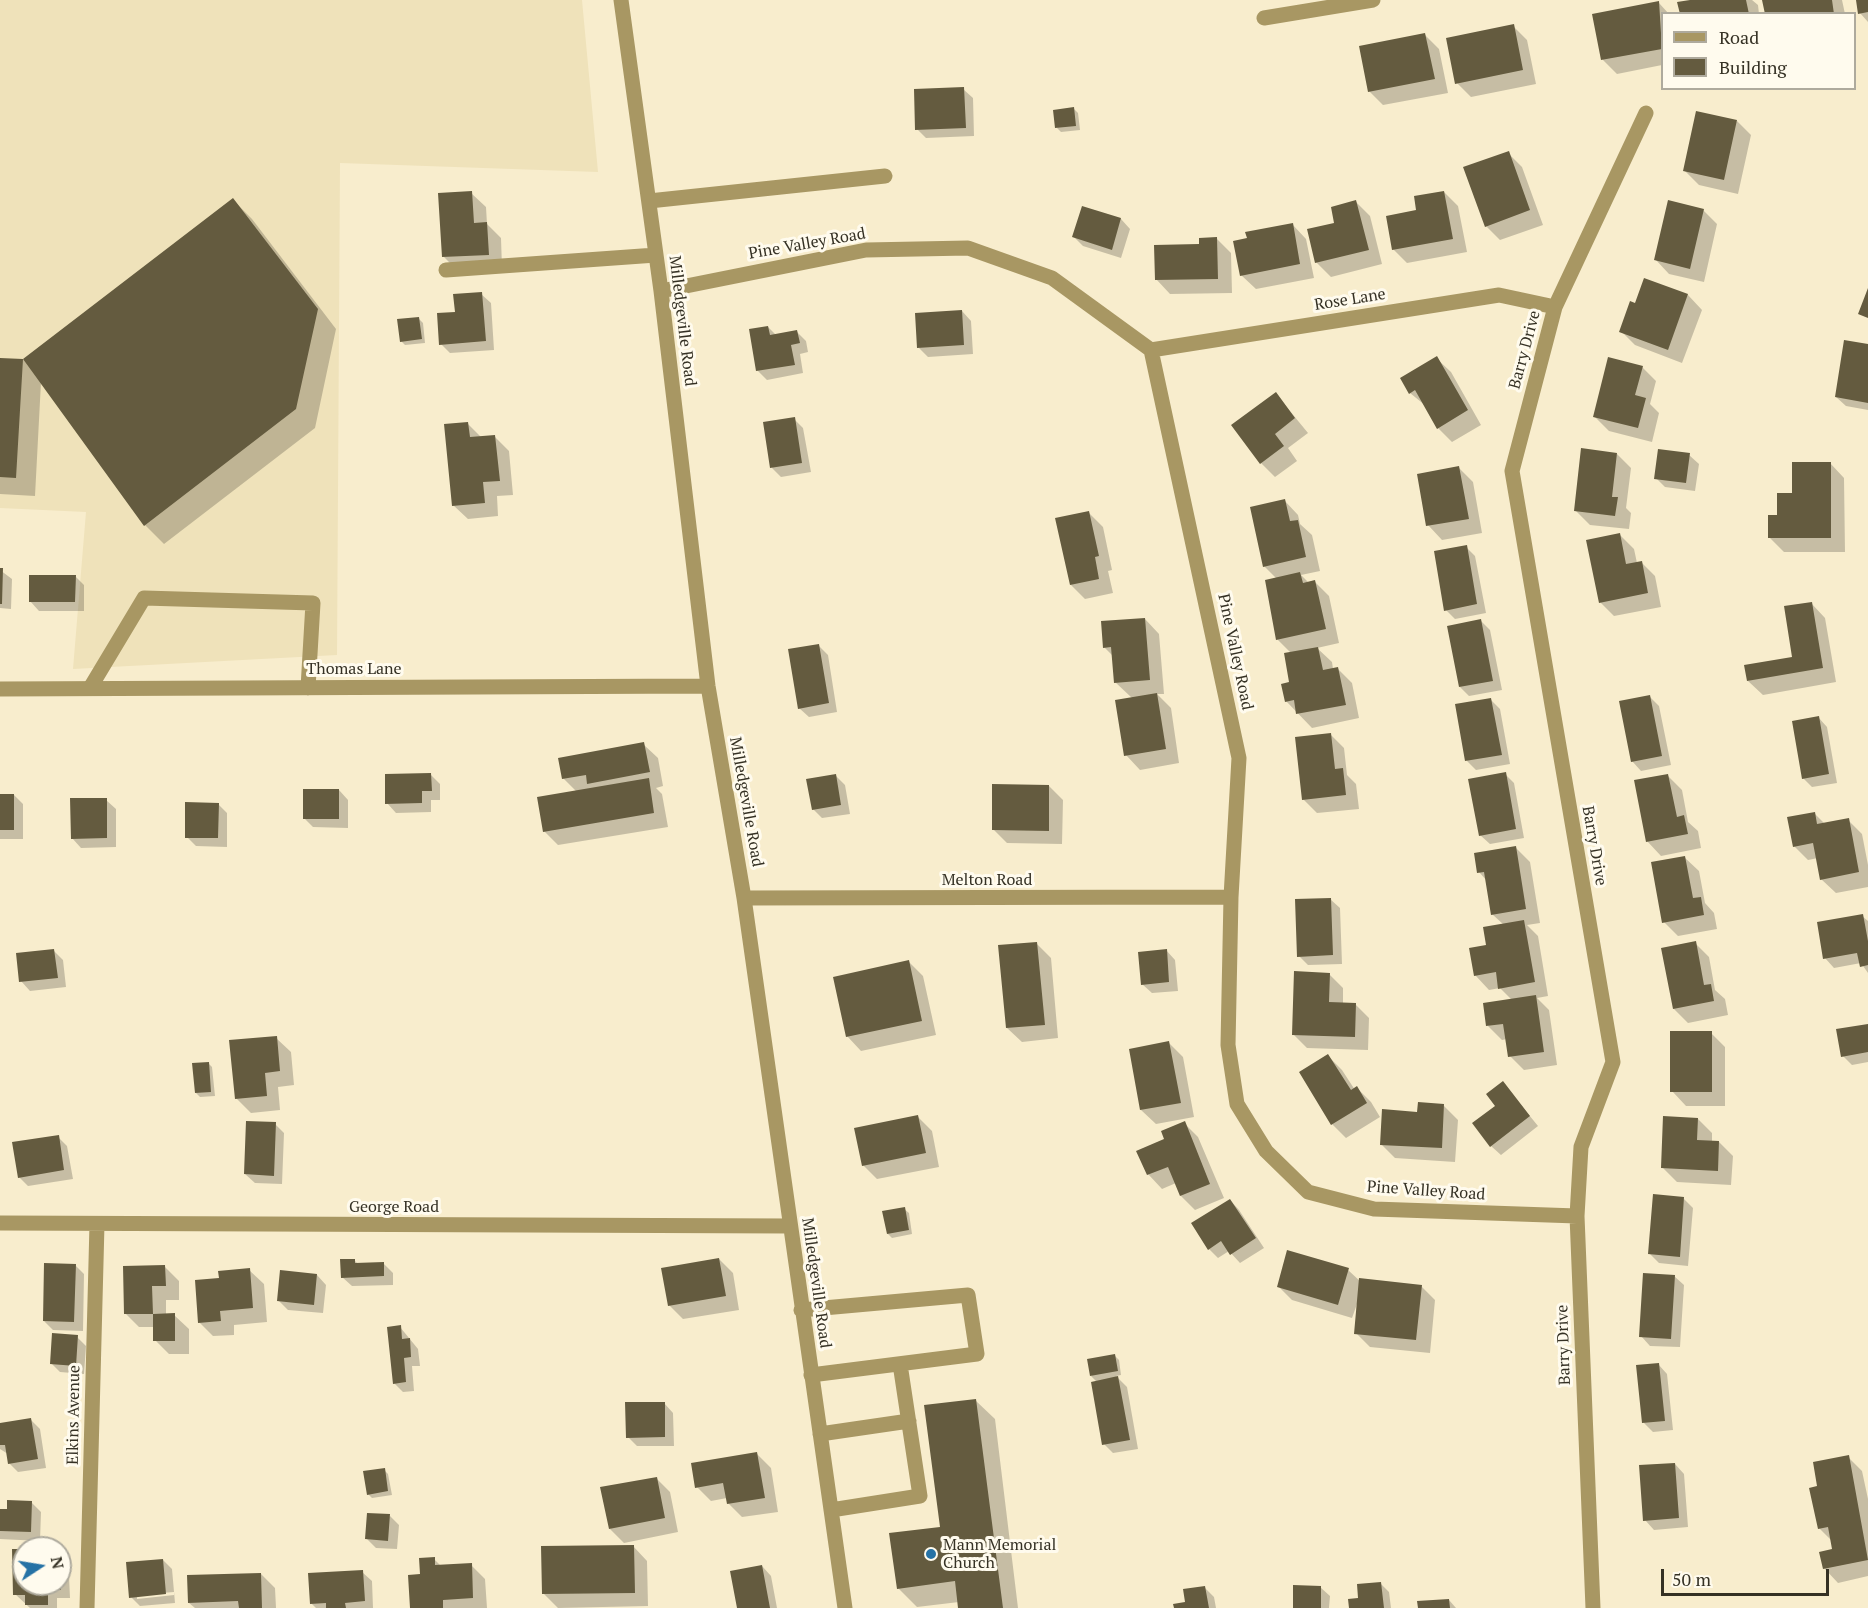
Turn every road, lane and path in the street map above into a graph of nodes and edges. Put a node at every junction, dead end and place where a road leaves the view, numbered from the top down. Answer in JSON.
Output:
{"nodes":[{"id":1,"x":621,"y":0,"type":"edge"},
{"id":2,"x":1373,"y":0,"type":"edge"},
{"id":3,"x":1264,"y":18,"type":"dead end"},
{"id":4,"x":1646,"y":113,"type":"dead end"},
{"id":5,"x":885,"y":176,"type":"dead end"},
{"id":6,"x":649,"y":201,"type":"junction"},
{"id":7,"x":656,"y":255,"type":"junction"},
{"id":8,"x":446,"y":270,"type":"dead end"},
{"id":9,"x":661,"y":291,"type":"junction"},
{"id":10,"x":1555,"y":307,"type":"junction"},
{"id":11,"x":1151,"y":350,"type":"junction"},
{"id":12,"x":708,"y":686,"type":"junction"},
{"id":13,"x":90,"y":688,"type":"junction"},
{"id":14,"x":308,"y":688,"type":"junction"},
{"id":15,"x":0,"y":689,"type":"edge"},
{"id":16,"x":1231,"y":897,"type":"junction"},
{"id":17,"x":744,"y":898,"type":"junction"},
{"id":18,"x":1577,"y":1216,"type":"junction"},
{"id":19,"x":0,"y":1223,"type":"edge"},
{"id":20,"x":96,"y":1224,"type":"junction"},
{"id":21,"x":789,"y":1226,"type":"junction"},
{"id":22,"x":801,"y":1310,"type":"junction"},
{"id":23,"x":900,"y":1364,"type":"junction"},
{"id":24,"x":811,"y":1375,"type":"junction"},
{"id":25,"x":909,"y":1421,"type":"junction"},
{"id":26,"x":820,"y":1434,"type":"junction"},
{"id":27,"x":831,"y":1510,"type":"junction"},
{"id":28,"x":87,"y":1608,"type":"edge"},
{"id":29,"x":845,"y":1608,"type":"edge"},
{"id":30,"x":1593,"y":1608,"type":"edge"}],
"edges":[{"from":1,"to":6,"type":"street","name":"Milledgeville Road"},
{"from":2,"to":3,"type":"street"},
{"from":4,"to":10,"type":"street","name":"Barry Drive"},
{"from":5,"to":6,"type":"street"},
{"from":6,"to":7,"type":"street","name":"Milledgeville Road"},
{"from":7,"to":8,"type":"street"},
{"from":7,"to":9,"type":"street","name":"Milledgeville Road"},
{"from":9,"to":11,"type":"street","name":"Pine Valley Road"},
{"from":9,"to":12,"type":"street","name":"Milledgeville Road"},
{"from":10,"to":11,"type":"street","name":"Rose Lane"},
{"from":10,"to":18,"type":"street","name":"Barry Drive"},
{"from":11,"to":16,"type":"street","name":"Pine Valley Road"},
{"from":12,"to":14,"type":"street","name":"Thomas Lane"},
{"from":12,"to":17,"type":"street","name":"Milledgeville Road"},
{"from":13,"to":14,"type":"street","name":"Thomas Lane"},
{"from":13,"to":14,"type":"street"},
{"from":13,"to":15,"type":"street","name":"Thomas Lane"},
{"from":16,"to":17,"type":"street","name":"Melton Road"},
{"from":16,"to":18,"type":"street","name":"Pine Valley Road"},
{"from":17,"to":21,"type":"street","name":"Milledgeville Road"},
{"from":18,"to":30,"type":"street","name":"Barry Drive"},
{"from":19,"to":20,"type":"street","name":"George Road"},
{"from":20,"to":21,"type":"street","name":"George Road"},
{"from":20,"to":28,"type":"street","name":"Elkins Avenue"},
{"from":21,"to":22,"type":"street","name":"Milledgeville Road"},
{"from":22,"to":23,"type":"street"},
{"from":22,"to":24,"type":"street","name":"Milledgeville Road"},
{"from":23,"to":24,"type":"street"},
{"from":23,"to":25,"type":"street"},
{"from":24,"to":26,"type":"street","name":"Milledgeville Road"},
{"from":25,"to":26,"type":"street"},
{"from":25,"to":27,"type":"street"},
{"from":26,"to":27,"type":"street","name":"Milledgeville Road"},
{"from":27,"to":29,"type":"street","name":"Milledgeville Road"}]}
